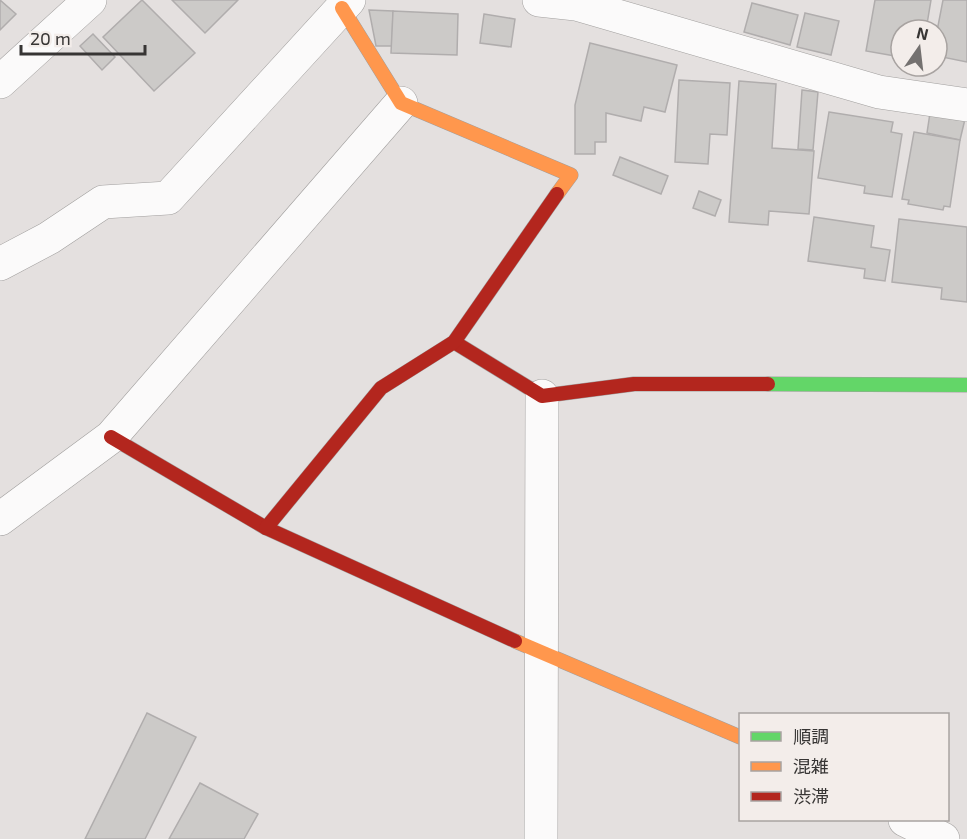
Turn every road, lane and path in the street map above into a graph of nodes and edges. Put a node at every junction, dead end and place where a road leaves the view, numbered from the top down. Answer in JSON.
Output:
{"nodes":[{"id":1,"x":90,"y":0,"type":"edge"},
{"id":2,"x":539,"y":0,"type":"edge"},
{"id":3,"x":346,"y":4,"type":"edge"},
{"id":4,"x":0,"y":82,"type":"edge"},
{"id":5,"x":401,"y":103,"type":"junction"},
{"id":6,"x":967,"y":105,"type":"edge"},
{"id":7,"x":0,"y":264,"type":"edge"},
{"id":8,"x":454,"y":342,"type":"junction"},
{"id":9,"x":967,"y":385,"type":"edge"},
{"id":10,"x":542,"y":396,"type":"junction"},
{"id":11,"x":111,"y":436,"type":"junction"},
{"id":12,"x":0,"y":519,"type":"edge"},
{"id":13,"x":267,"y":528,"type":"junction"},
{"id":14,"x":543,"y":654,"type":"junction"},
{"id":15,"x":739,"y":736,"type":"edge"},
{"id":16,"x":909,"y":821,"type":"edge"},
{"id":17,"x":541,"y":839,"type":"edge"},
{"id":18,"x":943,"y":839,"type":"edge"}],
"edges":[{"from":1,"to":4,"type":"street"},
{"from":2,"to":6,"type":"street"},
{"from":3,"to":5,"type":"street"},
{"from":3,"to":7,"type":"street"},
{"from":5,"to":8,"type":"street"},
{"from":5,"to":11,"type":"street"},
{"from":8,"to":10,"type":"street"},
{"from":8,"to":13,"type":"street"},
{"from":9,"to":10,"type":"street"},
{"from":10,"to":14,"type":"street"},
{"from":11,"to":12,"type":"street"},
{"from":11,"to":13,"type":"street"},
{"from":13,"to":14,"type":"street"},
{"from":14,"to":15,"type":"street"},
{"from":14,"to":17,"type":"street"},
{"from":16,"to":18,"type":"street"}]}
